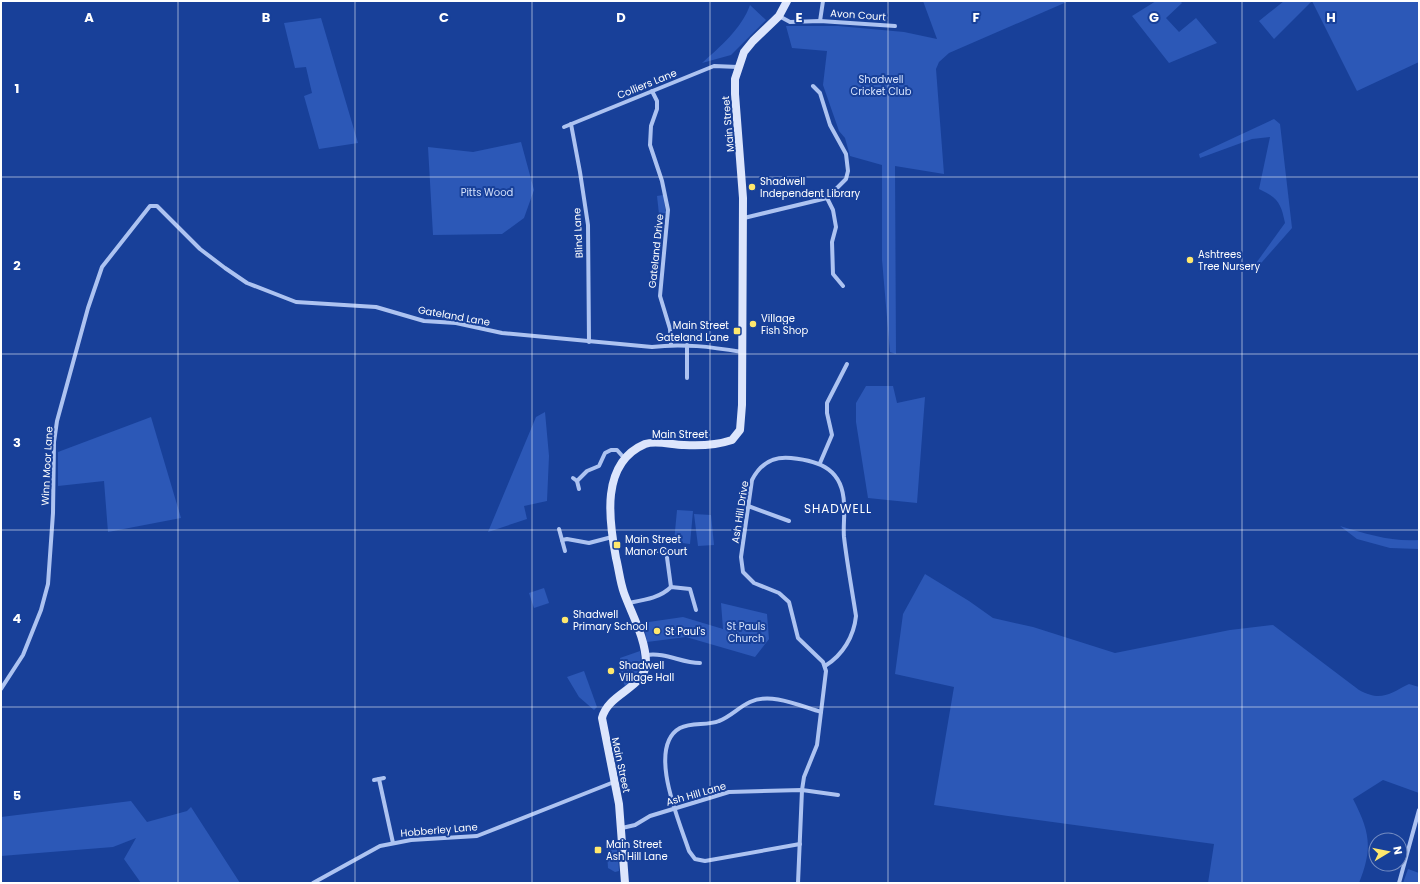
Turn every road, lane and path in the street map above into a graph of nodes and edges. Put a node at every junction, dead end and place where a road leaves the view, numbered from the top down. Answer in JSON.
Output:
{"nodes":[{"id":1,"x":787,"y":1,"type":"edge"},
{"id":2,"x":823,"y":1,"type":"edge"},
{"id":3,"x":779,"y":16,"type":"junction"},
{"id":4,"x":820,"y":21,"type":"junction"},
{"id":5,"x":895,"y":26,"type":"dead end"},
{"id":6,"x":738,"y":67,"type":"junction"},
{"id":7,"x":813,"y":86,"type":"dead end"},
{"id":8,"x":652,"y":90,"type":"junction"},
{"id":9,"x":571,"y":124,"type":"junction"},
{"id":10,"x":564,"y":127,"type":"dead end"},
{"id":11,"x":827,"y":198,"type":"junction"},
{"id":12,"x":148,"y":207,"type":"joint"},
{"id":13,"x":744,"y":218,"type":"junction"},
{"id":14,"x":843,"y":286,"type":"dead end"},
{"id":15,"x":589,"y":342,"type":"junction"},
{"id":16,"x":671,"y":344,"type":"junction"},
{"id":17,"x":687,"y":345,"type":"junction"},
{"id":18,"x":742,"y":352,"type":"junction"},
{"id":19,"x":846,"y":364,"type":"dead end"},
{"id":20,"x":687,"y":378,"type":"dead end"},
{"id":21,"x":625,"y":459,"type":"junction"},
{"id":22,"x":820,"y":464,"type":"junction"},
{"id":23,"x":579,"y":489,"type":"dead end"},
{"id":24,"x":748,"y":506,"type":"junction"},
{"id":25,"x":789,"y":521,"type":"dead end"},
{"id":26,"x":559,"y":529,"type":"dead end"},
{"id":27,"x":612,"y":537,"type":"junction"},
{"id":28,"x":562,"y":540,"type":"junction"},
{"id":29,"x":565,"y":551,"type":"dead end"},
{"id":30,"x":655,"y":551,"type":"dead end"},
{"id":31,"x":671,"y":587,"type":"junction"},
{"id":32,"x":628,"y":603,"type":"junction"},
{"id":33,"x":696,"y":610,"type":"dead end"},
{"id":34,"x":645,"y":655,"type":"junction"},
{"id":35,"x":700,"y":663,"type":"dead end"},
{"id":36,"x":825,"y":666,"type":"junction"},
{"id":37,"x":1,"y":689,"type":"edge"},
{"id":38,"x":821,"y":712,"type":"junction"},
{"id":39,"x":374,"y":780,"type":"dead end"},
{"id":40,"x":615,"y":781,"type":"junction"},
{"id":41,"x":802,"y":790,"type":"junction"},
{"id":42,"x":838,"y":795,"type":"dead end"},
{"id":43,"x":675,"y":808,"type":"junction"},
{"id":44,"x":1419,"y":810,"type":"edge"},
{"id":45,"x":622,"y":828,"type":"junction"},
{"id":46,"x":393,"y":843,"type":"junction"},
{"id":47,"x":800,"y":844,"type":"junction"},
{"id":48,"x":313,"y":883,"type":"edge"},
{"id":49,"x":625,"y":883,"type":"edge"},
{"id":50,"x":798,"y":883,"type":"edge"},
{"id":51,"x":1399,"y":883,"type":"edge"}],
"edges":[{"from":1,"to":3,"type":"street","name":"Main Street"},
{"from":2,"to":4,"type":"street","name":"Avon Court"},
{"from":3,"to":4,"type":"street","name":"Avon Court"},
{"from":3,"to":6,"type":"street","name":"Main Street"},
{"from":4,"to":5,"type":"street","name":"Avon Court"},
{"from":6,"to":8,"type":"street","name":"Colliers Lane"},
{"from":6,"to":13,"type":"street","name":"Main Street"},
{"from":7,"to":11,"type":"street"},
{"from":8,"to":9,"type":"street","name":"Colliers Lane"},
{"from":8,"to":16,"type":"street","name":"Gateland Drive"},
{"from":9,"to":10,"type":"street","name":"Colliers Lane"},
{"from":9,"to":15,"type":"street","name":"Blind Lane"},
{"from":11,"to":13,"type":"street"},
{"from":11,"to":14,"type":"street"},
{"from":12,"to":15,"type":"street","name":"Gateland Lane"},
{"from":12,"to":37,"type":"street","name":"Winn Moor Lane"},
{"from":13,"to":18,"type":"street","name":"Main Street"},
{"from":15,"to":16,"type":"street","name":"Gateland Lane"},
{"from":16,"to":17,"type":"street","name":"Gateland Lane"},
{"from":17,"to":18,"type":"street","name":"Gateland Lane"},
{"from":17,"to":20,"type":"street"},
{"from":18,"to":21,"type":"street","name":"Main Street"},
{"from":19,"to":22,"type":"street"},
{"from":21,"to":23,"type":"street"},
{"from":21,"to":27,"type":"street","name":"Main Street"},
{"from":22,"to":24,"type":"street","name":"Ash Hill Drive"},
{"from":22,"to":36,"type":"street"},
{"from":24,"to":25,"type":"street"},
{"from":24,"to":36,"type":"street","name":"Ash Hill Drive"},
{"from":26,"to":28,"type":"street"},
{"from":27,"to":28,"type":"street"},
{"from":27,"to":32,"type":"street","name":"Main Street"},
{"from":28,"to":29,"type":"street"},
{"from":30,"to":31,"type":"street"},
{"from":31,"to":32,"type":"street"},
{"from":31,"to":33,"type":"street"},
{"from":32,"to":34,"type":"street","name":"Main Street"},
{"from":34,"to":35,"type":"street"},
{"from":34,"to":40,"type":"street","name":"Main Street"},
{"from":36,"to":38,"type":"street"},
{"from":38,"to":41,"type":"street"},
{"from":38,"to":43,"type":"street"},
{"from":39,"to":46,"type":"street"},
{"from":40,"to":45,"type":"street","name":"Main Street"},
{"from":40,"to":46,"type":"street","name":"Hobberley Lane"},
{"from":41,"to":42,"type":"street","name":"Ash Hill Lane"},
{"from":41,"to":43,"type":"street","name":"Ash Hill Lane"},
{"from":41,"to":47,"type":"street"},
{"from":43,"to":45,"type":"street","name":"Ash Hill Lane"},
{"from":43,"to":47,"type":"street"},
{"from":44,"to":51,"type":"street"},
{"from":45,"to":49,"type":"street","name":"Main Street"},
{"from":46,"to":48,"type":"street","name":"Hobberley Lane"},
{"from":47,"to":50,"type":"street"}]}
